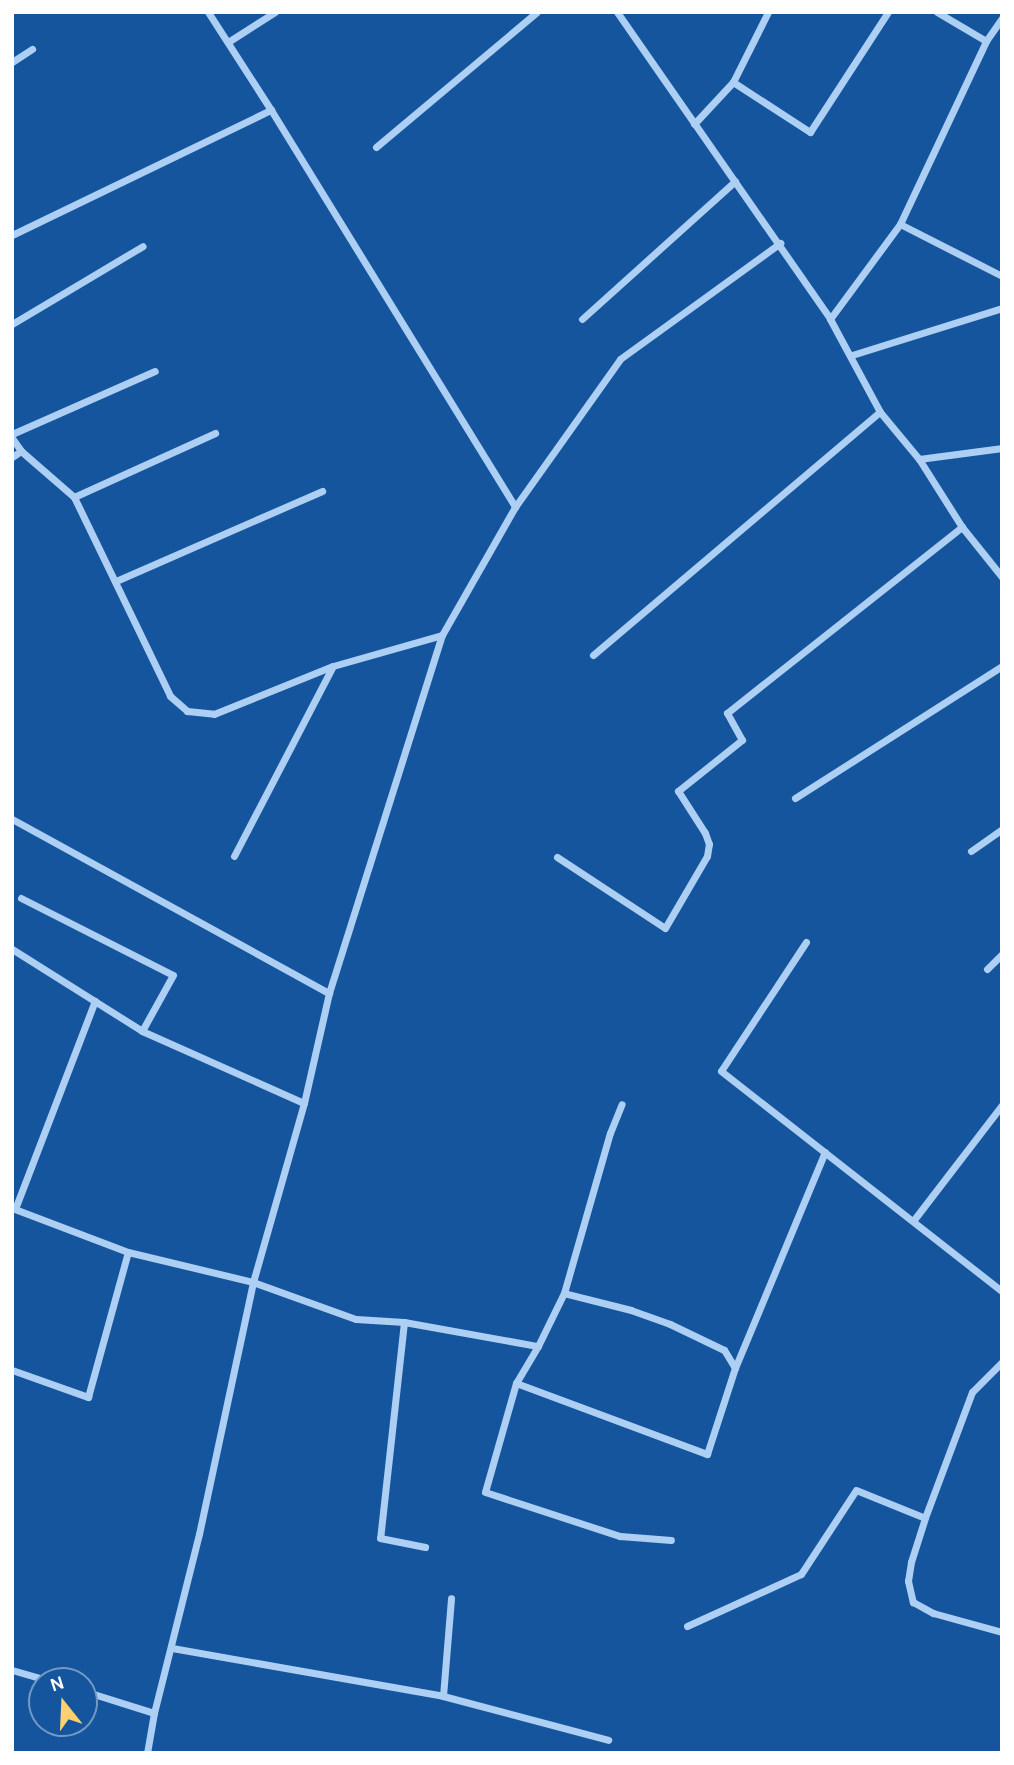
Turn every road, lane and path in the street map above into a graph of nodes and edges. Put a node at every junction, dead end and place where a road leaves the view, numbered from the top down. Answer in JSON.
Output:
{"nodes":[{"id":1,"x":208,"y":12,"type":"edge"},
{"id":2,"x":275,"y":12,"type":"edge"},
{"id":3,"x":537,"y":12,"type":"edge"},
{"id":4,"x":617,"y":12,"type":"edge"},
{"id":5,"x":768,"y":12,"type":"edge"},
{"id":6,"x":888,"y":12,"type":"edge"},
{"id":7,"x":937,"y":12,"type":"edge"},
{"id":8,"x":1002,"y":18,"type":"edge"},
{"id":9,"x":986,"y":41,"type":"junction"},
{"id":10,"x":228,"y":42,"type":"junction"},
{"id":11,"x":32,"y":49,"type":"dead end"},
{"id":12,"x":12,"y":62,"type":"edge"},
{"id":13,"x":733,"y":82,"type":"junction"},
{"id":14,"x":271,"y":110,"type":"junction"},
{"id":15,"x":694,"y":124,"type":"junction"},
{"id":16,"x":376,"y":147,"type":"dead end"},
{"id":17,"x":735,"y":181,"type":"junction"},
{"id":18,"x":901,"y":224,"type":"junction"},
{"id":19,"x":12,"y":235,"type":"edge"},
{"id":20,"x":780,"y":243,"type":"junction"},
{"id":21,"x":143,"y":246,"type":"dead end"},
{"id":22,"x":1002,"y":275,"type":"edge"},
{"id":23,"x":1002,"y":307,"type":"edge"},
{"id":24,"x":582,"y":319,"type":"dead end"},
{"id":25,"x":830,"y":319,"type":"junction"},
{"id":26,"x":12,"y":324,"type":"edge"},
{"id":27,"x":852,"y":355,"type":"junction"},
{"id":28,"x":155,"y":371,"type":"dead end"},
{"id":29,"x":880,"y":412,"type":"junction"},
{"id":30,"x":215,"y":433,"type":"dead end"},
{"id":31,"x":12,"y":436,"type":"edge"},
{"id":32,"x":1002,"y":448,"type":"edge"},
{"id":33,"x":22,"y":451,"type":"junction"},
{"id":34,"x":12,"y":457,"type":"edge"},
{"id":35,"x":919,"y":459,"type":"junction"},
{"id":36,"x":322,"y":491,"type":"dead end"},
{"id":37,"x":74,"y":498,"type":"junction"},
{"id":38,"x":515,"y":507,"type":"junction"},
{"id":39,"x":962,"y":527,"type":"junction"},
{"id":40,"x":1002,"y":577,"type":"edge"},
{"id":41,"x":116,"y":581,"type":"junction"},
{"id":42,"x":442,"y":635,"type":"junction"},
{"id":43,"x":593,"y":656,"type":"dead end"},
{"id":44,"x":333,"y":666,"type":"junction"},
{"id":45,"x":1002,"y":666,"type":"edge"},
{"id":46,"x":795,"y":798,"type":"dead end"},
{"id":47,"x":12,"y":820,"type":"edge"},
{"id":48,"x":1002,"y":829,"type":"edge"},
{"id":49,"x":971,"y":851,"type":"dead end"},
{"id":50,"x":234,"y":856,"type":"dead end"},
{"id":51,"x":557,"y":857,"type":"dead end"},
{"id":52,"x":21,"y":898,"type":"dead end"},
{"id":53,"x":806,"y":942,"type":"dead end"},
{"id":54,"x":12,"y":949,"type":"edge"},
{"id":55,"x":1002,"y":954,"type":"edge"},
{"id":56,"x":988,"y":969,"type":"dead end"},
{"id":57,"x":329,"y":992,"type":"junction"},
{"id":58,"x":95,"y":1001,"type":"junction"},
{"id":59,"x":142,"y":1031,"type":"junction"},
{"id":60,"x":304,"y":1103,"type":"junction"},
{"id":61,"x":622,"y":1104,"type":"dead end"},
{"id":62,"x":1002,"y":1105,"type":"edge"},
{"id":63,"x":825,"y":1152,"type":"junction"},
{"id":64,"x":14,"y":1208,"type":"edge"},
{"id":65,"x":912,"y":1221,"type":"junction"},
{"id":66,"x":128,"y":1252,"type":"junction"},
{"id":67,"x":253,"y":1282,"type":"junction"},
{"id":68,"x":1002,"y":1291,"type":"edge"},
{"id":69,"x":564,"y":1293,"type":"junction"},
{"id":70,"x":404,"y":1322,"type":"junction"},
{"id":71,"x":538,"y":1346,"type":"junction"},
{"id":72,"x":1002,"y":1362,"type":"edge"},
{"id":73,"x":735,"y":1368,"type":"junction"},
{"id":74,"x":12,"y":1370,"type":"edge"},
{"id":75,"x":516,"y":1383,"type":"junction"},
{"id":76,"x":925,"y":1518,"type":"junction"},
{"id":77,"x":671,"y":1540,"type":"dead end"},
{"id":78,"x":425,"y":1547,"type":"dead end"},
{"id":79,"x":451,"y":1598,"type":"dead end"},
{"id":80,"x":687,"y":1626,"type":"dead end"},
{"id":81,"x":1002,"y":1632,"type":"edge"},
{"id":82,"x":172,"y":1648,"type":"junction"},
{"id":83,"x":98,"y":1696,"type":"edge"},
{"id":84,"x":443,"y":1696,"type":"junction"},
{"id":85,"x":154,"y":1713,"type":"junction"},
{"id":86,"x":608,"y":1740,"type":"dead end"},
{"id":87,"x":147,"y":1753,"type":"edge"}],
"edges":[{"from":1,"to":10,"type":"street"},
{"from":2,"to":10,"type":"street"},
{"from":3,"to":16,"type":"street"},
{"from":4,"to":15,"type":"street"},
{"from":5,"to":13,"type":"street"},
{"from":6,"to":13,"type":"street"},
{"from":7,"to":9,"type":"street"},
{"from":8,"to":9,"type":"street"},
{"from":9,"to":18,"type":"street"},
{"from":10,"to":14,"type":"street"},
{"from":11,"to":12,"type":"street"},
{"from":13,"to":15,"type":"street"},
{"from":14,"to":19,"type":"street"},
{"from":14,"to":38,"type":"street"},
{"from":15,"to":17,"type":"street"},
{"from":17,"to":20,"type":"street"},
{"from":17,"to":24,"type":"street"},
{"from":18,"to":22,"type":"street"},
{"from":18,"to":25,"type":"street"},
{"from":20,"to":25,"type":"street"},
{"from":20,"to":38,"type":"street"},
{"from":21,"to":26,"type":"street"},
{"from":23,"to":27,"type":"street"},
{"from":25,"to":27,"type":"street"},
{"from":27,"to":29,"type":"street"},
{"from":28,"to":31,"type":"street"},
{"from":29,"to":35,"type":"street"},
{"from":29,"to":43,"type":"street"},
{"from":30,"to":37,"type":"street"},
{"from":31,"to":33,"type":"street"},
{"from":32,"to":35,"type":"street"},
{"from":33,"to":34,"type":"street"},
{"from":33,"to":37,"type":"street"},
{"from":35,"to":39,"type":"street"},
{"from":36,"to":41,"type":"street"},
{"from":37,"to":41,"type":"street"},
{"from":38,"to":42,"type":"street"},
{"from":39,"to":40,"type":"street"},
{"from":39,"to":51,"type":"street"},
{"from":41,"to":44,"type":"street"},
{"from":42,"to":44,"type":"street"},
{"from":42,"to":57,"type":"street"},
{"from":44,"to":50,"type":"street"},
{"from":45,"to":46,"type":"street"},
{"from":47,"to":57,"type":"street"},
{"from":48,"to":49,"type":"street"},
{"from":52,"to":59,"type":"street"},
{"from":53,"to":63,"type":"street"},
{"from":54,"to":58,"type":"street"},
{"from":55,"to":56,"type":"street"},
{"from":57,"to":60,"type":"street"},
{"from":58,"to":59,"type":"street"},
{"from":58,"to":64,"type":"street"},
{"from":59,"to":60,"type":"street"},
{"from":60,"to":67,"type":"street"},
{"from":61,"to":69,"type":"street"},
{"from":62,"to":65,"type":"street"},
{"from":63,"to":65,"type":"street"},
{"from":63,"to":73,"type":"street"},
{"from":64,"to":66,"type":"street"},
{"from":65,"to":68,"type":"street"},
{"from":66,"to":67,"type":"street"},
{"from":66,"to":74,"type":"street"},
{"from":67,"to":70,"type":"street"},
{"from":67,"to":82,"type":"street"},
{"from":69,"to":71,"type":"street"},
{"from":69,"to":73,"type":"street"},
{"from":70,"to":71,"type":"street"},
{"from":70,"to":78,"type":"street"},
{"from":71,"to":75,"type":"street"},
{"from":72,"to":76,"type":"street"},
{"from":73,"to":75,"type":"street"},
{"from":75,"to":77,"type":"street"},
{"from":76,"to":80,"type":"street"},
{"from":76,"to":81,"type":"street"},
{"from":79,"to":84,"type":"street"},
{"from":82,"to":84,"type":"street"},
{"from":82,"to":85,"type":"street"},
{"from":83,"to":85,"type":"street"},
{"from":84,"to":86,"type":"street"},
{"from":85,"to":87,"type":"street"}]}
